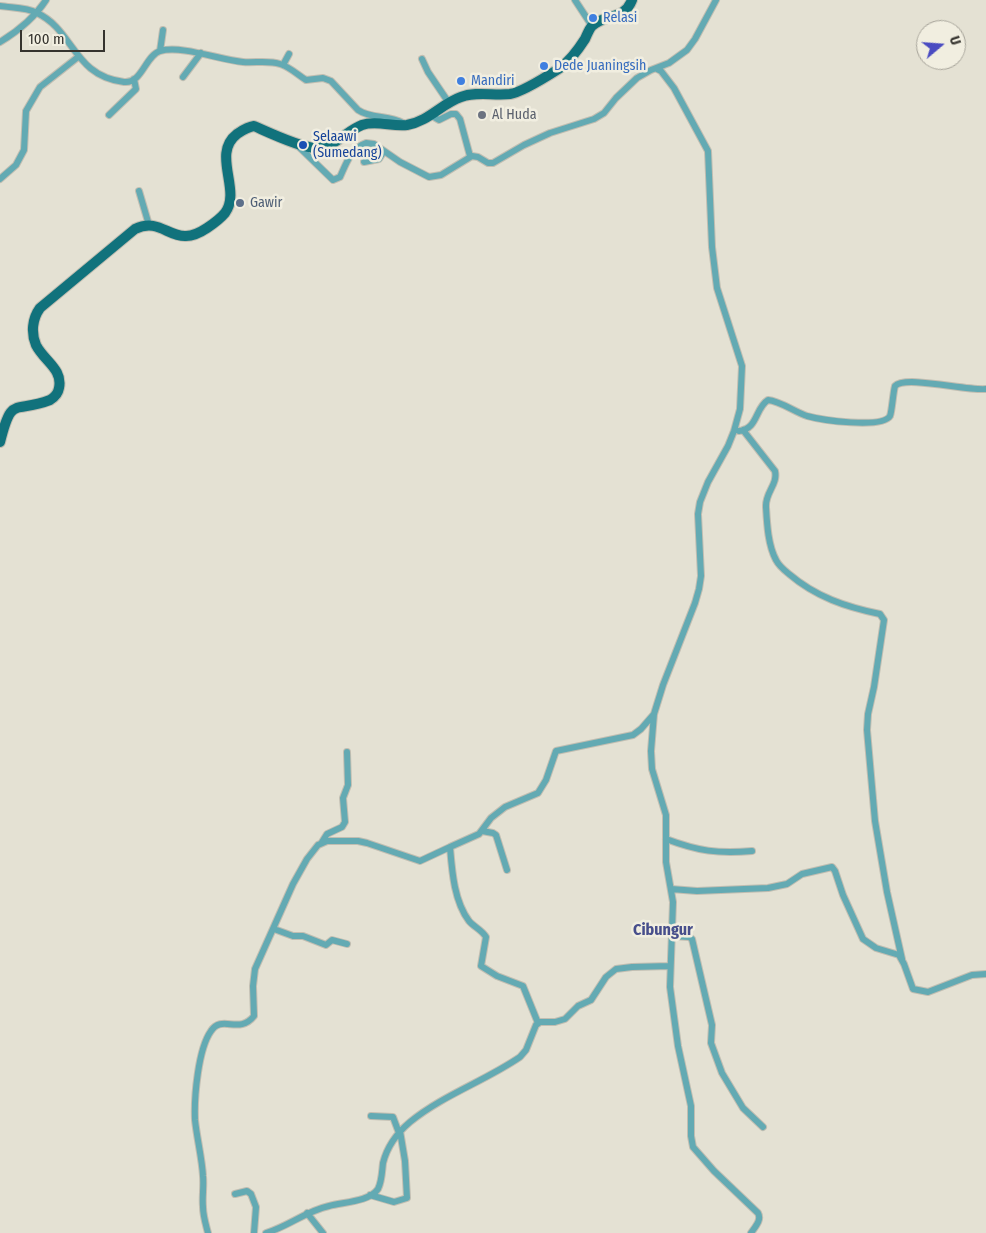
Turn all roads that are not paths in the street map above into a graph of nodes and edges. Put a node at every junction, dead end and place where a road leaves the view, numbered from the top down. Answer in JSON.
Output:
{"nodes":[{"id":1,"x":46,"y":0,"type":"edge"},
{"id":2,"x":575,"y":0,"type":"edge"},
{"id":3,"x":632,"y":0,"type":"edge"},
{"id":4,"x":716,"y":0,"type":"edge"},
{"id":5,"x":0,"y":6,"type":"edge"},
{"id":6,"x":37,"y":13,"type":"junction"},
{"id":7,"x":592,"y":26,"type":"junction"},
{"id":8,"x":162,"y":30,"type":"dead end"},
{"id":9,"x":0,"y":42,"type":"edge"},
{"id":10,"x":160,"y":51,"type":"junction"},
{"id":11,"x":201,"y":53,"type":"junction"},
{"id":12,"x":289,"y":54,"type":"dead end"},
{"id":13,"x":78,"y":56,"type":"junction"},
{"id":14,"x":422,"y":59,"type":"dead end"},
{"id":15,"x":283,"y":65,"type":"junction"},
{"id":16,"x":657,"y":69,"type":"junction"},
{"id":17,"x":183,"y":77,"type":"dead end"},
{"id":18,"x":134,"y":79,"type":"junction"},
{"id":19,"x":449,"y":104,"type":"junction"},
{"id":20,"x":109,"y":115,"type":"dead end"},
{"id":21,"x":432,"y":116,"type":"junction"},
{"id":22,"x":407,"y":125,"type":"junction"},
{"id":23,"x":293,"y":141,"type":"junction"},
{"id":24,"x":384,"y":151,"type":"junction"},
{"id":25,"x":470,"y":156,"type":"junction"},
{"id":26,"x":364,"y":162,"type":"dead end"},
{"id":27,"x":0,"y":179,"type":"edge"},
{"id":28,"x":139,"y":191,"type":"dead end"},
{"id":29,"x":149,"y":226,"type":"junction"},
{"id":30,"x":986,"y":389,"type":"edge"},
{"id":31,"x":743,"y":430,"type":"junction"},
{"id":32,"x":734,"y":431,"type":"junction"},
{"id":33,"x":0,"y":442,"type":"edge"},
{"id":34,"x":654,"y":714,"type":"junction"},
{"id":35,"x":347,"y":752,"type":"dead end"},
{"id":36,"x":482,"y":830,"type":"junction"},
{"id":37,"x":666,"y":839,"type":"junction"},
{"id":38,"x":322,"y":842,"type":"junction"},
{"id":39,"x":450,"y":847,"type":"junction"},
{"id":40,"x":752,"y":852,"type":"dead end"},
{"id":41,"x":507,"y":870,"type":"dead end"},
{"id":42,"x":672,"y":889,"type":"junction"},
{"id":43,"x":274,"y":929,"type":"junction"},
{"id":44,"x":673,"y":936,"type":"junction"},
{"id":45,"x":347,"y":944,"type":"dead end"},
{"id":46,"x":902,"y":959,"type":"junction"},
{"id":47,"x":670,"y":966,"type":"junction"},
{"id":48,"x":986,"y":974,"type":"edge"},
{"id":49,"x":538,"y":1023,"type":"junction"},
{"id":50,"x":371,"y":1116,"type":"dead end"},
{"id":51,"x":763,"y":1127,"type":"dead end"},
{"id":52,"x":400,"y":1132,"type":"junction"},
{"id":53,"x":235,"y":1194,"type":"dead end"},
{"id":54,"x":370,"y":1195,"type":"junction"},
{"id":55,"x":307,"y":1213,"type":"junction"},
{"id":56,"x":208,"y":1233,"type":"edge"},
{"id":57,"x":254,"y":1233,"type":"edge"},
{"id":58,"x":266,"y":1233,"type":"edge"},
{"id":59,"x":323,"y":1233,"type":"edge"},
{"id":60,"x":751,"y":1233,"type":"edge"}],
"edges":[{"from":1,"to":6,"type":"street"},
{"from":2,"to":7,"type":"street"},
{"from":3,"to":7,"type":"main road"},
{"from":4,"to":16,"type":"street"},
{"from":5,"to":6,"type":"street"},
{"from":6,"to":9,"type":"street"},
{"from":6,"to":13,"type":"street"},
{"from":7,"to":19,"type":"main road"},
{"from":8,"to":10,"type":"street"},
{"from":10,"to":11,"type":"street"},
{"from":10,"to":18,"type":"street"},
{"from":11,"to":15,"type":"street"},
{"from":11,"to":17,"type":"street"},
{"from":12,"to":15,"type":"street"},
{"from":13,"to":18,"type":"street"},
{"from":13,"to":27,"type":"street"},
{"from":14,"to":19,"type":"street"},
{"from":15,"to":22,"type":"street"},
{"from":16,"to":25,"type":"street"},
{"from":16,"to":32,"type":"street"},
{"from":18,"to":20,"type":"street"},
{"from":19,"to":21,"type":"main road"},
{"from":21,"to":22,"type":"main road"},
{"from":21,"to":25,"type":"street"},
{"from":22,"to":23,"type":"main road"},
{"from":23,"to":24,"type":"street"},
{"from":23,"to":29,"type":"main road"},
{"from":24,"to":25,"type":"street"},
{"from":24,"to":26,"type":"street"},
{"from":28,"to":29,"type":"street"},
{"from":29,"to":33,"type":"main road"},
{"from":30,"to":31,"type":"street"},
{"from":31,"to":32,"type":"street"},
{"from":31,"to":46,"type":"street"},
{"from":32,"to":34,"type":"street"},
{"from":34,"to":36,"type":"street"},
{"from":34,"to":37,"type":"street"},
{"from":35,"to":38,"type":"street"},
{"from":36,"to":39,"type":"street"},
{"from":36,"to":41,"type":"street"},
{"from":37,"to":40,"type":"street"},
{"from":37,"to":42,"type":"street"},
{"from":38,"to":39,"type":"street"},
{"from":38,"to":43,"type":"street"},
{"from":39,"to":49,"type":"street"},
{"from":42,"to":44,"type":"street"},
{"from":42,"to":46,"type":"street"},
{"from":43,"to":45,"type":"street"},
{"from":43,"to":56,"type":"street"},
{"from":44,"to":47,"type":"street"},
{"from":44,"to":51,"type":"street"},
{"from":46,"to":48,"type":"street"},
{"from":47,"to":49,"type":"street"},
{"from":47,"to":60,"type":"street"},
{"from":49,"to":52,"type":"street"},
{"from":50,"to":52,"type":"street"},
{"from":52,"to":54,"type":"street"},
{"from":52,"to":54,"type":"street"},
{"from":53,"to":57,"type":"street"},
{"from":54,"to":55,"type":"street"},
{"from":55,"to":58,"type":"street"},
{"from":55,"to":59,"type":"street"}]}
